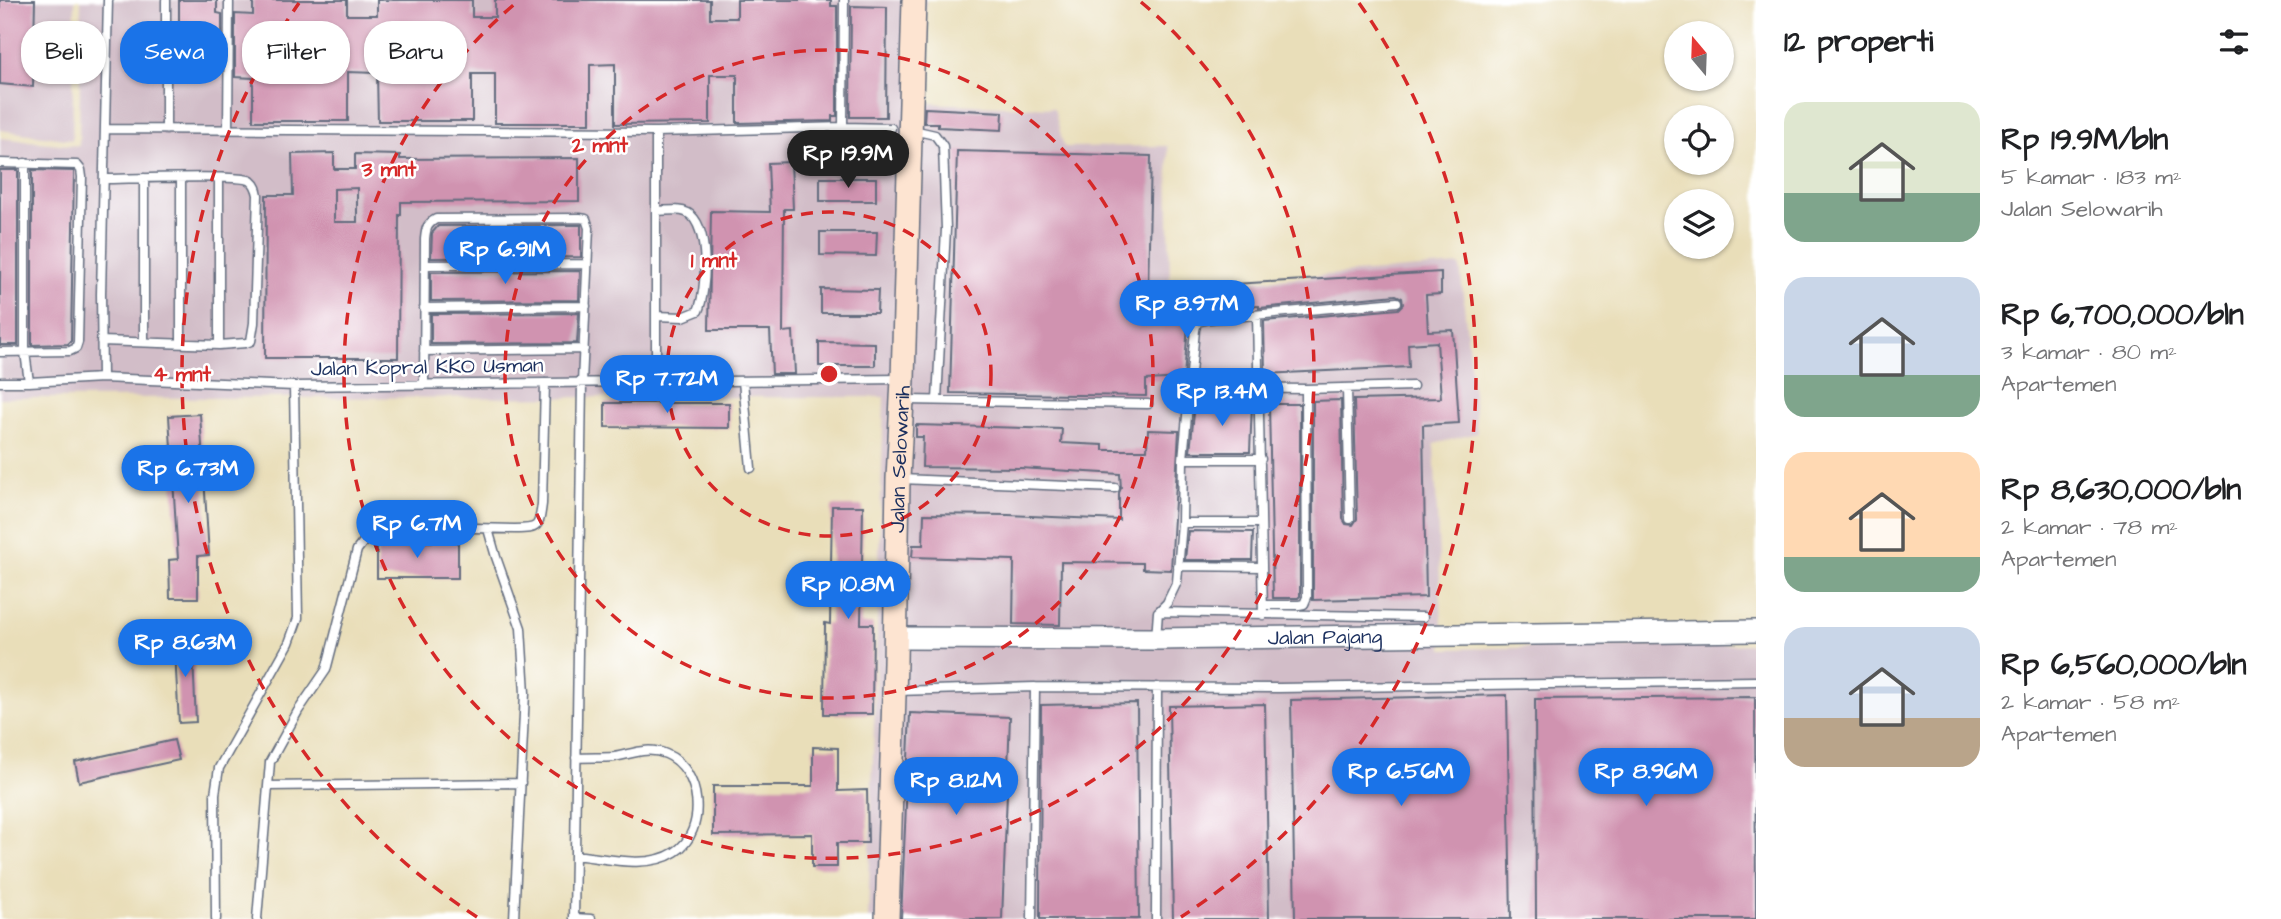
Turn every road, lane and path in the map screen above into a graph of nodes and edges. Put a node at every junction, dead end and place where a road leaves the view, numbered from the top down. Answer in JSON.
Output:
{"nodes":[{"id":1,"x":108,"y":0,"type":"edge"},
{"id":2,"x":166,"y":0,"type":"edge"},
{"id":3,"x":229,"y":0,"type":"edge"},
{"id":4,"x":844,"y":0,"type":"edge"},
{"id":5,"x":914,"y":0,"type":"edge"},
{"id":6,"x":843,"y":127,"type":"junction"},
{"id":7,"x":106,"y":129,"type":"junction"},
{"id":8,"x":901,"y":129,"type":"junction"},
{"id":9,"x":166,"y":130,"type":"junction"},
{"id":10,"x":228,"y":130,"type":"junction"},
{"id":11,"x":656,"y":132,"type":"junction"},
{"id":12,"x":0,"y":163,"type":"edge"},
{"id":13,"x":25,"y":163,"type":"junction"},
{"id":14,"x":144,"y":178,"type":"junction"},
{"id":15,"x":181,"y":178,"type":"junction"},
{"id":16,"x":219,"y":178,"type":"junction"},
{"id":17,"x":104,"y":179,"type":"junction"},
{"id":18,"x":656,"y":211,"type":"junction"},
{"id":19,"x":587,"y":264,"type":"junction"},
{"id":20,"x":425,"y":265,"type":"junction"},
{"id":21,"x":1397,"y":302,"type":"dead end"},
{"id":22,"x":586,"y":306,"type":"junction"},
{"id":23,"x":424,"y":307,"type":"junction"},
{"id":24,"x":1257,"y":315,"type":"junction"},
{"id":25,"x":656,"y":316,"type":"junction"},
{"id":26,"x":101,"y":341,"type":"junction"},
{"id":27,"x":144,"y":342,"type":"junction"},
{"id":28,"x":180,"y":343,"type":"junction"},
{"id":29,"x":219,"y":345,"type":"junction"},
{"id":30,"x":584,"y":349,"type":"junction"},
{"id":31,"x":424,"y":351,"type":"junction"},
{"id":32,"x":0,"y":352,"type":"edge"},
{"id":33,"x":25,"y":352,"type":"junction"},
{"id":34,"x":102,"y":378,"type":"junction"},
{"id":35,"x":743,"y":381,"type":"junction"},
{"id":36,"x":0,"y":382,"type":"edge"},
{"id":37,"x":29,"y":382,"type":"junction"},
{"id":38,"x":656,"y":382,"type":"junction"},
{"id":39,"x":424,"y":383,"type":"junction"},
{"id":40,"x":545,"y":383,"type":"junction"},
{"id":41,"x":582,"y":383,"type":"junction"},
{"id":42,"x":294,"y":386,"type":"junction"},
{"id":43,"x":1413,"y":386,"type":"dead end"},
{"id":44,"x":1191,"y":388,"type":"junction"},
{"id":45,"x":1260,"y":388,"type":"junction"},
{"id":46,"x":1347,"y":388,"type":"junction"},
{"id":47,"x":903,"y":389,"type":"junction"},
{"id":48,"x":1306,"y":389,"type":"junction"},
{"id":49,"x":937,"y":400,"type":"junction"},
{"id":50,"x":1147,"y":404,"type":"dead end"},
{"id":51,"x":1183,"y":459,"type":"junction"},
{"id":52,"x":1261,"y":459,"type":"junction"},
{"id":53,"x":751,"y":468,"type":"dead end"},
{"id":54,"x":898,"y":479,"type":"junction"},
{"id":55,"x":1115,"y":488,"type":"dead end"},
{"id":56,"x":1350,"y":519,"type":"dead end"},
{"id":57,"x":1182,"y":523,"type":"junction"},
{"id":58,"x":1261,"y":523,"type":"junction"},
{"id":59,"x":488,"y":529,"type":"junction"},
{"id":60,"x":1178,"y":566,"type":"junction"},
{"id":61,"x":1262,"y":567,"type":"junction"},
{"id":62,"x":1263,"y":605,"type":"junction"},
{"id":63,"x":1158,"y":612,"type":"junction"},
{"id":64,"x":1263,"y":615,"type":"junction"},
{"id":65,"x":1423,"y":617,"type":"dead end"},
{"id":66,"x":1756,"y":631,"type":"edge"},
{"id":67,"x":895,"y":638,"type":"junction"},
{"id":68,"x":1156,"y":639,"type":"junction"},
{"id":69,"x":1756,"y":681,"type":"edge"},
{"id":70,"x":1035,"y":687,"type":"junction"},
{"id":71,"x":1157,"y":687,"type":"junction"},
{"id":72,"x":894,"y":692,"type":"junction"},
{"id":73,"x":576,"y":758,"type":"junction"},
{"id":74,"x":521,"y":783,"type":"junction"},
{"id":75,"x":268,"y":786,"type":"junction"},
{"id":76,"x":575,"y":855,"type":"junction"},
{"id":77,"x":574,"y":918,"type":"edge"},
{"id":78,"x":216,"y":919,"type":"edge"},
{"id":79,"x":257,"y":919,"type":"edge"},
{"id":80,"x":514,"y":919,"type":"edge"},
{"id":81,"x":591,"y":919,"type":"edge"},
{"id":82,"x":887,"y":919,"type":"edge"},
{"id":83,"x":1032,"y":919,"type":"edge"},
{"id":84,"x":1156,"y":919,"type":"edge"}],
"edges":[{"from":1,"to":7,"type":"lane"},
{"from":2,"to":9,"type":"lane"},
{"from":3,"to":10,"type":"lane"},
{"from":4,"to":6,"type":"lane"},
{"from":5,"to":8,"type":"main road","name":"Jalan Selowarih"},
{"from":6,"to":8,"type":"lane"},
{"from":6,"to":11,"type":"lane"},
{"from":7,"to":9,"type":"lane"},
{"from":7,"to":17,"type":"lane"},
{"from":8,"to":47,"type":"main road","name":"Jalan Selowarih"},
{"from":8,"to":49,"type":"lane"},
{"from":9,"to":10,"type":"lane"},
{"from":10,"to":11,"type":"lane"},
{"from":11,"to":18,"type":"lane"},
{"from":12,"to":13,"type":"lane"},
{"from":13,"to":33,"type":"lane"},
{"from":13,"to":33,"type":"lane"},
{"from":14,"to":15,"type":"lane"},
{"from":14,"to":17,"type":"lane"},
{"from":14,"to":27,"type":"lane"},
{"from":15,"to":16,"type":"lane"},
{"from":15,"to":28,"type":"lane"},
{"from":16,"to":29,"type":"lane"},
{"from":16,"to":29,"type":"lane"},
{"from":17,"to":26,"type":"lane"},
{"from":18,"to":25,"type":"lane"},
{"from":18,"to":25,"type":"lane"},
{"from":19,"to":20,"type":"lane"},
{"from":19,"to":20,"type":"lane"},
{"from":19,"to":22,"type":"lane"},
{"from":20,"to":23,"type":"lane"},
{"from":21,"to":24,"type":"lane"},
{"from":22,"to":23,"type":"lane"},
{"from":22,"to":30,"type":"lane"},
{"from":23,"to":31,"type":"lane"},
{"from":24,"to":44,"type":"lane"},
{"from":24,"to":45,"type":"lane"},
{"from":25,"to":38,"type":"lane"},
{"from":26,"to":27,"type":"lane"},
{"from":26,"to":34,"type":"lane"},
{"from":27,"to":28,"type":"lane"},
{"from":28,"to":29,"type":"lane"},
{"from":30,"to":31,"type":"lane"},
{"from":30,"to":41,"type":"lane"},
{"from":31,"to":39,"type":"lane"},
{"from":32,"to":33,"type":"lane"},
{"from":33,"to":37,"type":"lane"},
{"from":34,"to":37,"type":"lane"},
{"from":34,"to":42,"type":"lane"},
{"from":35,"to":38,"type":"lane","name":"Jalan Kopral KKO Usman"},
{"from":35,"to":47,"type":"lane","name":"Jalan Kopral KKO Usman"},
{"from":35,"to":53,"type":"lane"},
{"from":36,"to":37,"type":"lane"},
{"from":38,"to":41,"type":"lane","name":"Jalan Kopral KKO Usman"},
{"from":39,"to":40,"type":"lane","name":"Jalan Kopral KKO Usman"},
{"from":39,"to":42,"type":"lane","name":"Jalan Kopral KKO Usman"},
{"from":40,"to":41,"type":"lane","name":"Jalan Kopral KKO Usman"},
{"from":40,"to":59,"type":"lane"},
{"from":41,"to":73,"type":"lane"},
{"from":42,"to":78,"type":"lane","name":"Jalan Kopral KKO Usman"},
{"from":43,"to":46,"type":"lane"},
{"from":44,"to":45,"type":"lane"},
{"from":44,"to":51,"type":"lane"},
{"from":45,"to":48,"type":"lane"},
{"from":45,"to":52,"type":"lane"},
{"from":46,"to":48,"type":"lane"},
{"from":46,"to":56,"type":"lane"},
{"from":47,"to":49,"type":"lane","name":"Jalan Kopral KKO Usman"},
{"from":47,"to":54,"type":"main road","name":"Jalan Selowarih"},
{"from":48,"to":62,"type":"lane"},
{"from":49,"to":50,"type":"lane","name":"Jalan Kopral KKO Usman"},
{"from":51,"to":52,"type":"lane"},
{"from":51,"to":57,"type":"lane"},
{"from":52,"to":58,"type":"lane"},
{"from":54,"to":55,"type":"lane"},
{"from":54,"to":67,"type":"main road","name":"Jalan Selowarih"},
{"from":57,"to":58,"type":"lane"},
{"from":57,"to":60,"type":"lane"},
{"from":58,"to":61,"type":"lane"},
{"from":59,"to":74,"type":"lane"},
{"from":59,"to":75,"type":"lane"},
{"from":60,"to":61,"type":"lane"},
{"from":60,"to":63,"type":"lane"},
{"from":61,"to":62,"type":"lane"},
{"from":62,"to":64,"type":"lane"},
{"from":63,"to":64,"type":"lane"},
{"from":63,"to":68,"type":"lane"},
{"from":64,"to":65,"type":"lane"},
{"from":66,"to":68,"type":"street","name":"Jalan Pajang"},
{"from":67,"to":68,"type":"street","name":"Jalan Pajang"},
{"from":67,"to":72,"type":"main road","name":"Jalan Selowarih"},
{"from":69,"to":71,"type":"lane"},
{"from":70,"to":71,"type":"lane"},
{"from":70,"to":72,"type":"lane"},
{"from":70,"to":83,"type":"lane"},
{"from":71,"to":84,"type":"lane"},
{"from":72,"to":82,"type":"main road","name":"Jalan Selowarih"},
{"from":73,"to":76,"type":"lane"},
{"from":73,"to":76,"type":"lane"},
{"from":74,"to":75,"type":"lane"},
{"from":74,"to":80,"type":"lane"},
{"from":75,"to":79,"type":"lane"},
{"from":76,"to":77,"type":"lane"},
{"from":77,"to":81,"type":"lane"}]}
